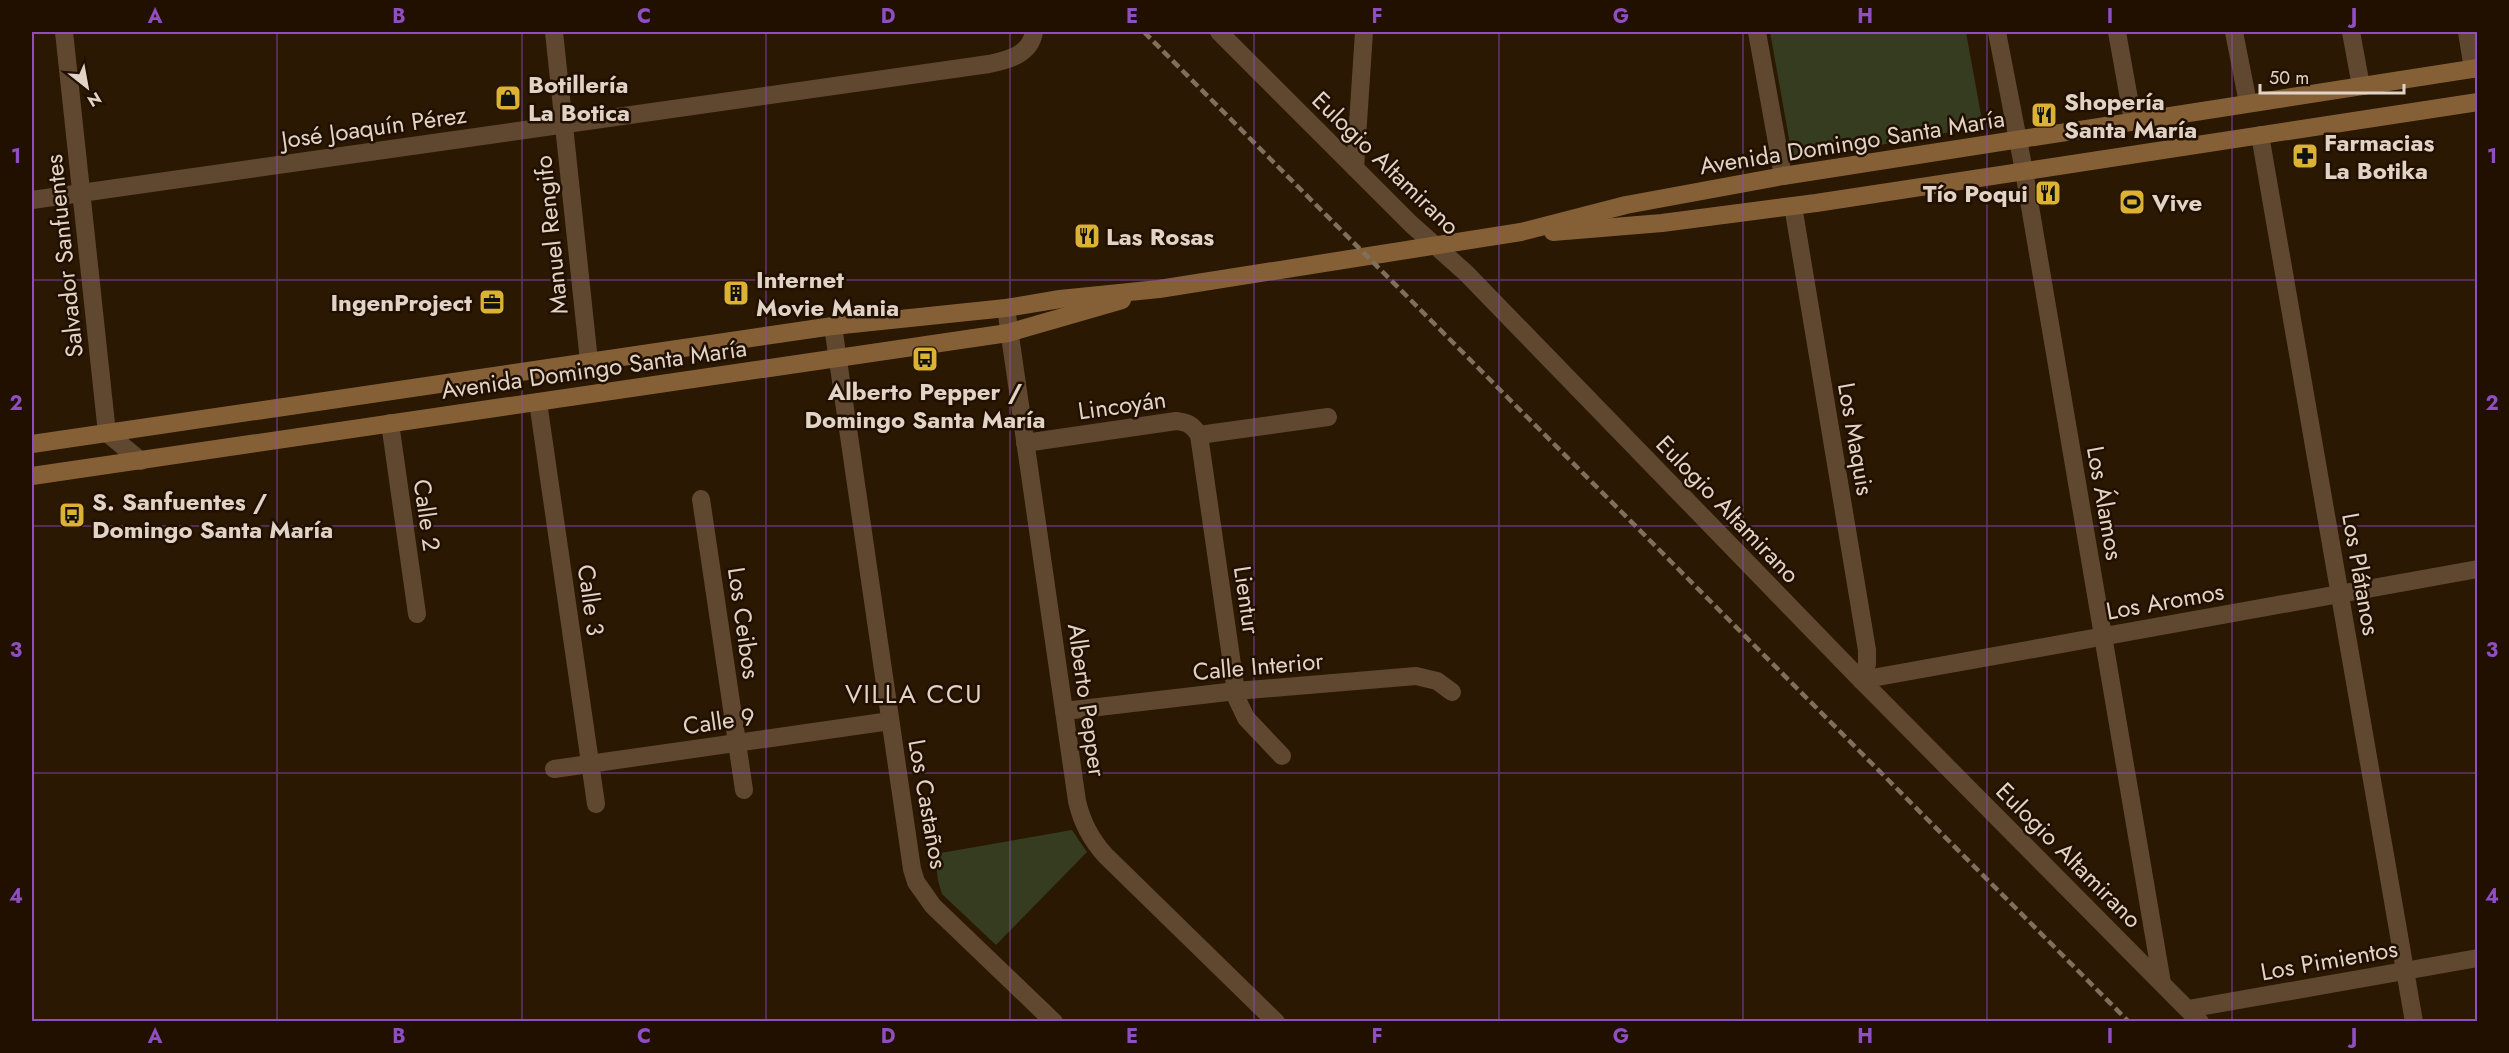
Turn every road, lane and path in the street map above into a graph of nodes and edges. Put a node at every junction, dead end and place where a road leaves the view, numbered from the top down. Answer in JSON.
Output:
{"nodes":[{"id":1,"x":64,"y":32,"type":"edge"},
{"id":2,"x":554,"y":32,"type":"edge"},
{"id":3,"x":1219,"y":32,"type":"edge"},
{"id":4,"x":1364,"y":32,"type":"edge"},
{"id":5,"x":1757,"y":32,"type":"edge"},
{"id":6,"x":1997,"y":32,"type":"edge"},
{"id":7,"x":2117,"y":32,"type":"edge"},
{"id":8,"x":2234,"y":32,"type":"edge"},
{"id":9,"x":2351,"y":32,"type":"edge"},
{"id":10,"x":2467,"y":32,"type":"edge"},
{"id":11,"x":1034,"y":34,"type":"edge"},
{"id":12,"x":2475,"y":68,"type":"edge"},
{"id":13,"x":2361,"y":86,"type":"junction"},
{"id":14,"x":2478,"y":102,"type":"edge"},
{"id":15,"x":2247,"y":103,"type":"junction"},
{"id":16,"x":2133,"y":121,"type":"junction"},
{"id":17,"x":564,"y":125,"type":"junction"},
{"id":18,"x":2260,"y":135,"type":"junction"},
{"id":19,"x":2017,"y":140,"type":"junction"},
{"id":20,"x":1355,"y":168,"type":"junction"},
{"id":21,"x":2024,"y":171,"type":"junction"},
{"id":22,"x":1783,"y":176,"type":"junction"},
{"id":23,"x":81,"y":193,"type":"junction"},
{"id":24,"x":32,"y":200,"type":"edge"},
{"id":25,"x":1792,"y":206,"type":"junction"},
{"id":26,"x":1521,"y":232,"type":"junction"},
{"id":27,"x":1435,"y":246,"type":"junction"},
{"id":28,"x":1160,"y":289,"type":"junction"},
{"id":29,"x":1006,"y":308,"type":"junction"},
{"id":30,"x":833,"y":326,"type":"junction"},
{"id":31,"x":1008,"y":333,"type":"junction"},
{"id":32,"x":837,"y":357,"type":"junction"},
{"id":33,"x":589,"y":361,"type":"junction"},
{"id":34,"x":538,"y":402,"type":"junction"},
{"id":35,"x":1328,"y":417,"type":"dead end"},
{"id":36,"x":390,"y":423,"type":"junction"},
{"id":37,"x":107,"y":433,"type":"junction"},
{"id":38,"x":1199,"y":435,"type":"junction"},
{"id":39,"x":1025,"y":443,"type":"junction"},
{"id":40,"x":32,"y":444,"type":"edge"},
{"id":41,"x":141,"y":461,"type":"junction"},
{"id":42,"x":32,"y":476,"type":"edge"},
{"id":43,"x":701,"y":499,"type":"dead end"},
{"id":44,"x":2478,"y":569,"type":"edge"},
{"id":45,"x":2340,"y":594,"type":"junction"},
{"id":46,"x":417,"y":614,"type":"dead end"},
{"id":47,"x":2103,"y":637,"type":"junction"},
{"id":48,"x":1861,"y":680,"type":"junction"},
{"id":49,"x":1236,"y":691,"type":"junction"},
{"id":50,"x":1452,"y":692,"type":"dead end"},
{"id":51,"x":1064,"y":711,"type":"junction"},
{"id":52,"x":890,"y":721,"type":"junction"},
{"id":53,"x":737,"y":743,"type":"junction"},
{"id":54,"x":1282,"y":756,"type":"dead end"},
{"id":55,"x":590,"y":764,"type":"junction"},
{"id":56,"x":554,"y":769,"type":"dead end"},
{"id":57,"x":744,"y":790,"type":"dead end"},
{"id":58,"x":596,"y":804,"type":"dead end"},
{"id":59,"x":2478,"y":958,"type":"edge"},
{"id":60,"x":2405,"y":971,"type":"junction"},
{"id":61,"x":2162,"y":983,"type":"junction"},
{"id":62,"x":2194,"y":1015,"type":"edge"},
{"id":63,"x":1053,"y":1022,"type":"edge"},
{"id":64,"x":1276,"y":1022,"type":"edge"},
{"id":65,"x":2414,"y":1022,"type":"edge"}],
"edges":[{"from":1,"to":23,"type":"street","name":"Salvador Sanfuentes"},
{"from":2,"to":17,"type":"street","name":"Manuel Rengifo"},
{"from":3,"to":20,"type":"street","name":"Eulogio Altamirano"},
{"from":4,"to":20,"type":"street"},
{"from":5,"to":22,"type":"street"},
{"from":6,"to":19,"type":"street","name":"Los Álamos"},
{"from":7,"to":16,"type":"street"},
{"from":8,"to":15,"type":"street"},
{"from":9,"to":13,"type":"street"},
{"from":10,"to":12,"type":"street"},
{"from":11,"to":17,"type":"street","name":"José Joaquín Pérez"},
{"from":12,"to":13,"type":"main road","name":"Avenida Domingo Santa María"},
{"from":13,"to":15,"type":"main road","name":"Avenida Domingo Santa María"},
{"from":14,"to":18,"type":"main road","name":"Avenida Domingo Santa María"},
{"from":15,"to":16,"type":"main road","name":"Avenida Domingo Santa María"},
{"from":16,"to":19,"type":"main road","name":"Avenida Domingo Santa María"},
{"from":17,"to":23,"type":"street","name":"José Joaquín Pérez"},
{"from":17,"to":33,"type":"street","name":"Manuel Rengifo"},
{"from":18,"to":21,"type":"main road","name":"Avenida Domingo Santa María"},
{"from":18,"to":45,"type":"street","name":"Los Plátanos"},
{"from":19,"to":21,"type":"street","name":"Los Álamos"},
{"from":19,"to":22,"type":"main road","name":"Avenida Domingo Santa María"},
{"from":20,"to":27,"type":"street","name":"Eulogio Altamirano"},
{"from":21,"to":25,"type":"main road","name":"Avenida Domingo Santa María"},
{"from":21,"to":47,"type":"street","name":"Los Álamos"},
{"from":22,"to":26,"type":"main road","name":"Avenida Domingo Santa María"},
{"from":23,"to":24,"type":"street","name":"José Joaquín Pérez"},
{"from":23,"to":37,"type":"street","name":"Salvador Sanfuentes"},
{"from":25,"to":26,"type":"main road","name":"Avenida Domingo Santa María"},
{"from":25,"to":48,"type":"street","name":"Los Maquis"},
{"from":26,"to":27,"type":"main road","name":"Avenida Domingo Santa María"},
{"from":27,"to":28,"type":"main road","name":"Avenida Domingo Santa María"},
{"from":27,"to":48,"type":"street","name":"Eulogio Altamirano"},
{"from":28,"to":29,"type":"main road","name":"Avenida Domingo Santa María"},
{"from":28,"to":31,"type":"main road","name":"Avenida Domingo Santa María"},
{"from":29,"to":30,"type":"main road","name":"Avenida Domingo Santa María"},
{"from":29,"to":31,"type":"street","name":"Alberto Pepper"},
{"from":30,"to":32,"type":"street","name":"Los Castaños"},
{"from":30,"to":33,"type":"main road","name":"Avenida Domingo Santa María"},
{"from":31,"to":32,"type":"main road","name":"Avenida Domingo Santa María"},
{"from":31,"to":39,"type":"street","name":"Alberto Pepper"},
{"from":32,"to":34,"type":"main road","name":"Avenida Domingo Santa María"},
{"from":32,"to":52,"type":"street","name":"Los Castaños"},
{"from":33,"to":37,"type":"main road","name":"Avenida Domingo Santa María"},
{"from":34,"to":36,"type":"main road","name":"Avenida Domingo Santa María"},
{"from":34,"to":55,"type":"street","name":"Calle 3"},
{"from":35,"to":38,"type":"street"},
{"from":36,"to":41,"type":"main road","name":"Avenida Domingo Santa María"},
{"from":36,"to":46,"type":"street","name":"Calle 2"},
{"from":37,"to":40,"type":"main road","name":"Avenida Domingo Santa María"},
{"from":37,"to":41,"type":"street"},
{"from":38,"to":39,"type":"street","name":"Lincoyán"},
{"from":38,"to":49,"type":"street","name":"Lientur"},
{"from":39,"to":51,"type":"street","name":"Alberto Pepper"},
{"from":41,"to":42,"type":"main road","name":"Avenida Domingo Santa María"},
{"from":43,"to":53,"type":"street","name":"Los Ceibos"},
{"from":44,"to":45,"type":"street","name":"Los Aromos"},
{"from":45,"to":47,"type":"street","name":"Los Aromos"},
{"from":45,"to":60,"type":"street","name":"Los Plátanos"},
{"from":47,"to":48,"type":"street","name":"Los Aromos"},
{"from":47,"to":61,"type":"street","name":"Los Álamos"},
{"from":48,"to":61,"type":"street","name":"Eulogio Altamirano"},
{"from":49,"to":50,"type":"street","name":"Calle Interior"},
{"from":49,"to":51,"type":"street","name":"Calle Interior"},
{"from":49,"to":54,"type":"street","name":"Lientur"},
{"from":51,"to":64,"type":"street","name":"Alberto Pepper"},
{"from":52,"to":53,"type":"street","name":"Calle 9"},
{"from":52,"to":63,"type":"street","name":"Los Castaños"},
{"from":53,"to":55,"type":"street","name":"Calle 9"},
{"from":53,"to":57,"type":"street","name":"Los Ceibos"},
{"from":55,"to":56,"type":"street","name":"Calle 9"},
{"from":55,"to":58,"type":"street","name":"Calle 3"},
{"from":59,"to":60,"type":"street","name":"Los Pimientos"},
{"from":60,"to":62,"type":"street","name":"Los Pimientos"},
{"from":60,"to":65,"type":"street","name":"Los Plátanos"},
{"from":61,"to":62,"type":"street","name":"Eulogio Altamirano"}]}
